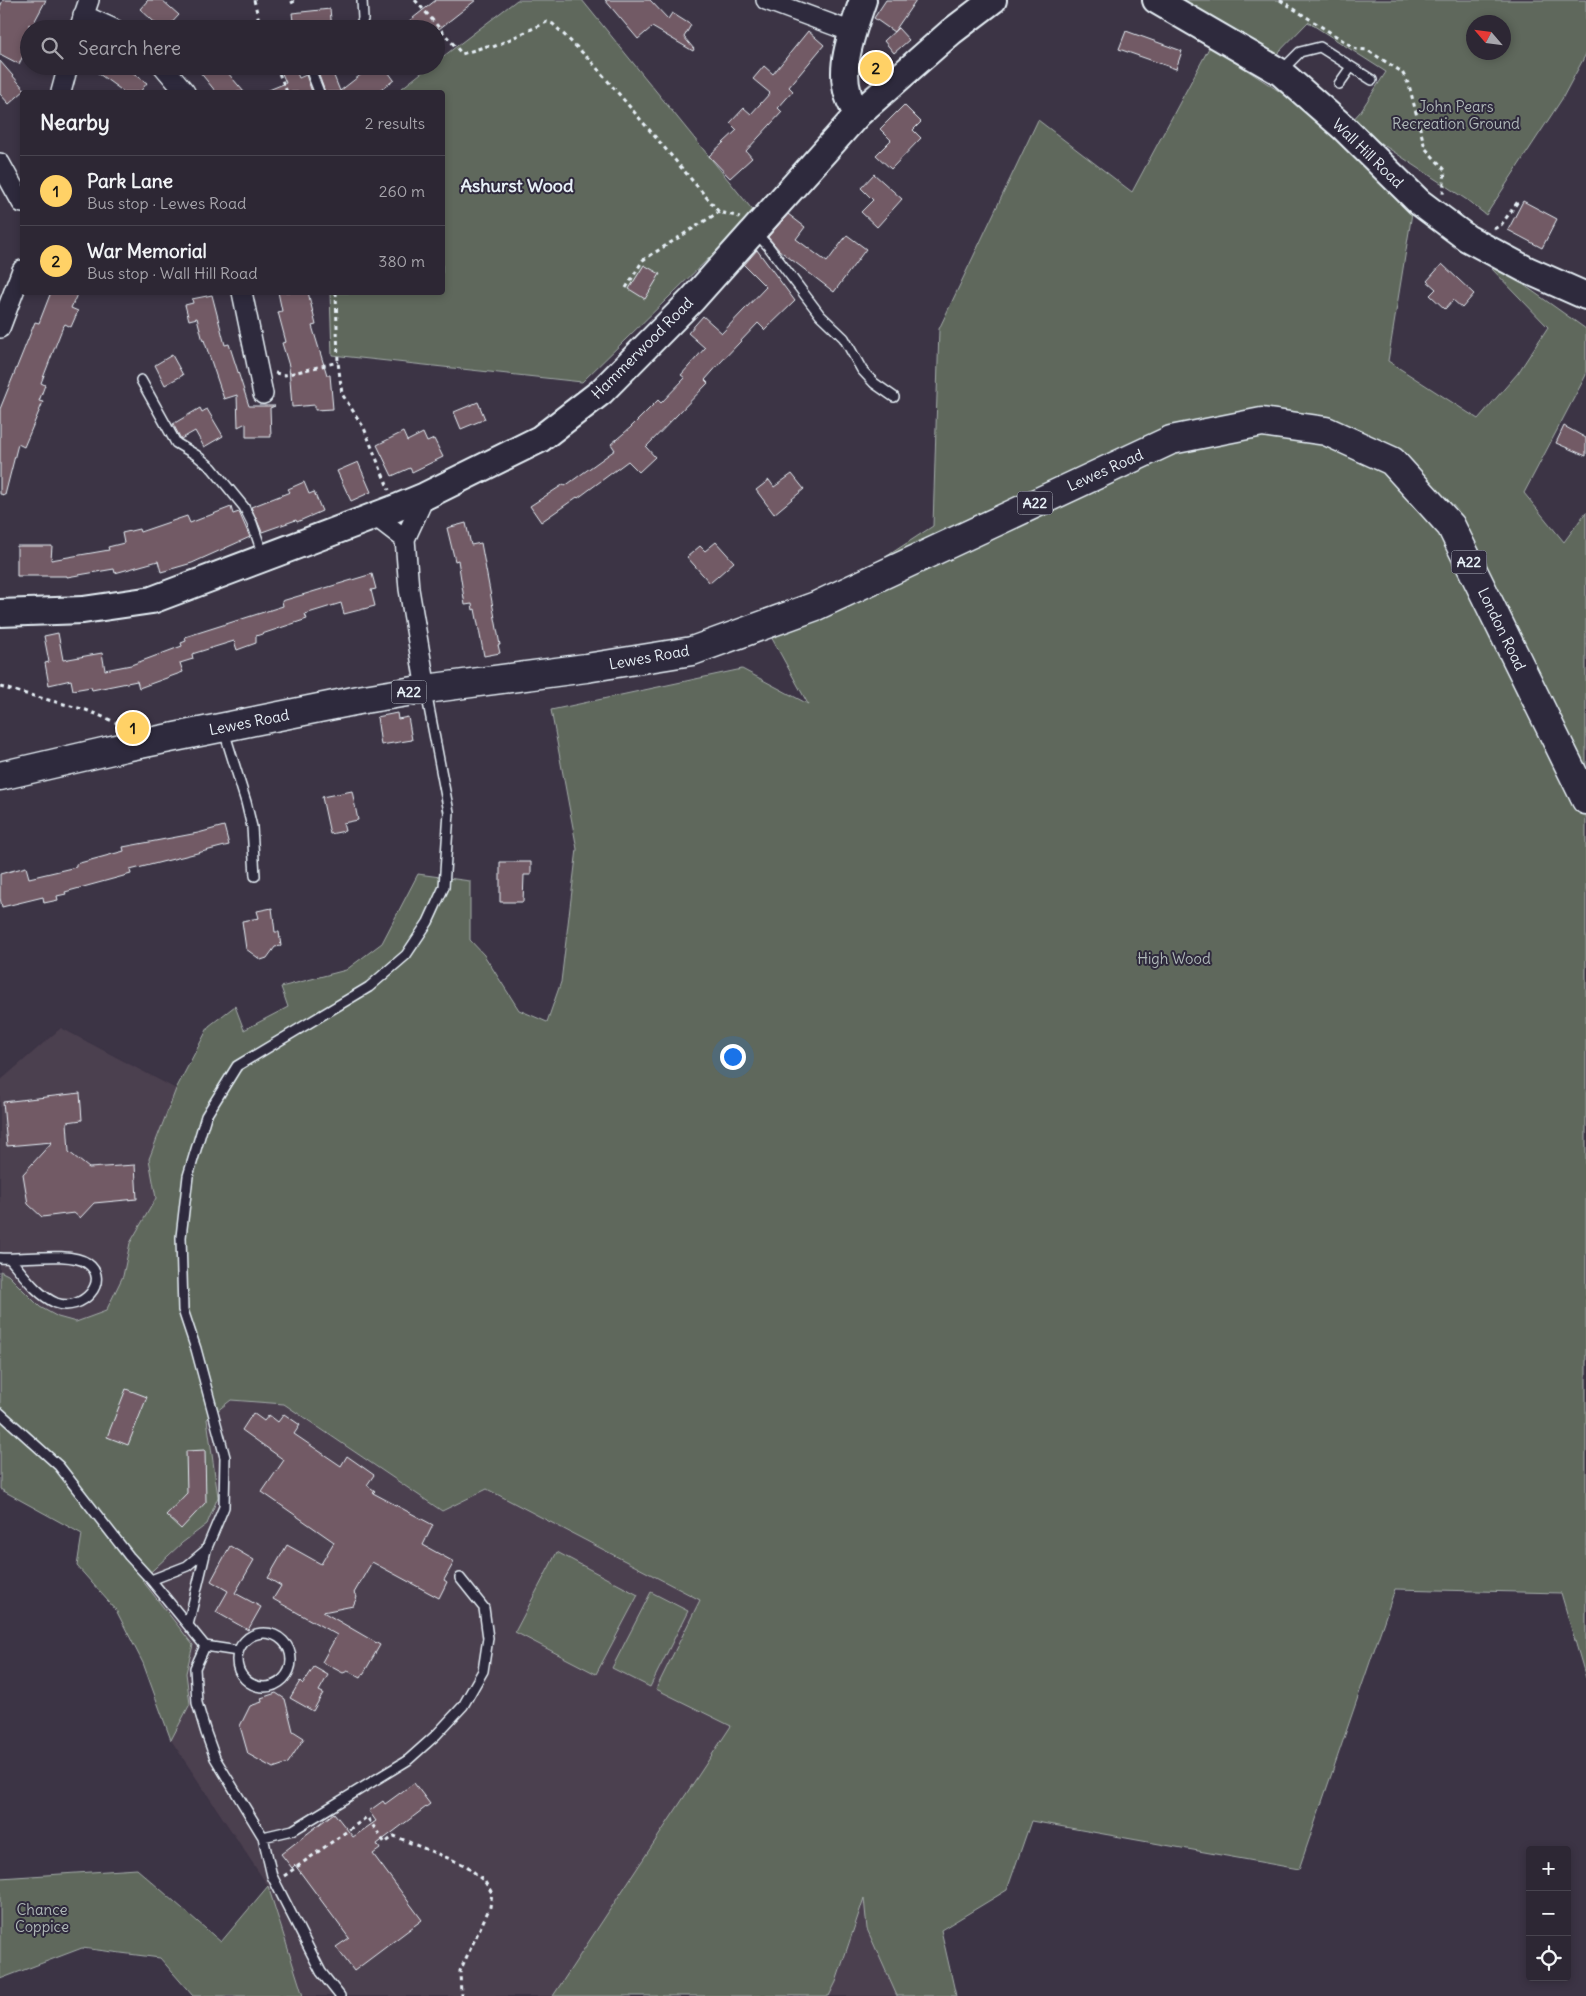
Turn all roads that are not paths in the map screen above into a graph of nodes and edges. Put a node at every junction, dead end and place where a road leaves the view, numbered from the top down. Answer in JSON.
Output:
{"nodes":[{"id":1,"x":362,"y":0,"type":"edge"},
{"id":2,"x":766,"y":0,"type":"edge"},
{"id":3,"x":863,"y":0,"type":"edge"},
{"id":4,"x":993,"y":0,"type":"edge"},
{"id":5,"x":1156,"y":0,"type":"edge"},
{"id":6,"x":363,"y":20,"type":"edge"},
{"id":7,"x":852,"y":32,"type":"junction"},
{"id":8,"x":1351,"y":67,"type":"junction"},
{"id":9,"x":1280,"y":72,"type":"junction"},
{"id":10,"x":66,"y":75,"type":"edge"},
{"id":11,"x":171,"y":75,"type":"edge"},
{"id":12,"x":312,"y":75,"type":"edge"},
{"id":13,"x":1372,"y":80,"type":"dead end"},
{"id":14,"x":1339,"y":84,"type":"dead end"},
{"id":15,"x":62,"y":90,"type":"edge"},
{"id":16,"x":183,"y":90,"type":"edge"},
{"id":17,"x":318,"y":90,"type":"edge"},
{"id":18,"x":858,"y":114,"type":"junction"},
{"id":19,"x":0,"y":163,"type":"edge"},
{"id":20,"x":20,"y":199,"type":"edge"},
{"id":21,"x":753,"y":230,"type":"junction"},
{"id":22,"x":20,"y":275,"type":"edge"},
{"id":23,"x":243,"y":295,"type":"edge"},
{"id":24,"x":1586,"y":296,"type":"edge"},
{"id":25,"x":0,"y":328,"type":"edge"},
{"id":26,"x":141,"y":380,"type":"dead end"},
{"id":27,"x":263,"y":394,"type":"dead end"},
{"id":28,"x":894,"y":397,"type":"dead end"},
{"id":29,"x":1262,"y":422,"type":"joint"},
{"id":30,"x":425,"y":496,"type":"junction"},
{"id":31,"x":386,"y":512,"type":"junction"},
{"id":32,"x":405,"y":539,"type":"junction"},
{"id":33,"x":264,"y":558,"type":"junction"},
{"id":34,"x":0,"y":613,"type":"edge"},
{"id":35,"x":426,"y":689,"type":"junction"},
{"id":36,"x":223,"y":728,"type":"junction"},
{"id":37,"x":0,"y":776,"type":"edge"},
{"id":38,"x":1586,"y":800,"type":"edge"},
{"id":39,"x":254,"y":876,"type":"dead end"},
{"id":40,"x":5,"y":1258,"type":"edge"},
{"id":41,"x":0,"y":1413,"type":"edge"},
{"id":42,"x":206,"y":1550,"type":"junction"},
{"id":43,"x":460,"y":1578,"type":"dead end"},
{"id":44,"x":151,"y":1580,"type":"junction"},
{"id":45,"x":188,"y":1624,"type":"junction"},
{"id":46,"x":205,"y":1646,"type":"junction"},
{"id":47,"x":238,"y":1651,"type":"junction"},
{"id":48,"x":263,"y":1837,"type":"junction"},
{"id":49,"x":340,"y":1996,"type":"edge"}],
"edges":[{"from":1,"to":6,"type":"lane"},
{"from":2,"to":7,"type":"street"},
{"from":3,"to":7,"type":"street"},
{"from":4,"to":18,"type":"street"},
{"from":5,"to":9,"type":"street","name":"Wall Hill Road"},
{"from":7,"to":18,"type":"street"},
{"from":8,"to":9,"type":"lane"},
{"from":8,"to":13,"type":"lane"},
{"from":8,"to":14,"type":"lane"},
{"from":9,"to":24,"type":"street","name":"Wall Hill Road"},
{"from":10,"to":15,"type":"street"},
{"from":11,"to":16,"type":"street"},
{"from":12,"to":17,"type":"lane"},
{"from":18,"to":21,"type":"street","name":"Hammerwood Road"},
{"from":19,"to":20,"type":"street"},
{"from":21,"to":28,"type":"lane"},
{"from":21,"to":30,"type":"street","name":"Hammerwood Road"},
{"from":22,"to":25,"type":"street"},
{"from":23,"to":27,"type":"street"},
{"from":26,"to":33,"type":"lane"},
{"from":29,"to":35,"type":"highway","name":"Lewes Road","number":"A22"},
{"from":29,"to":38,"type":"highway","name":"London Road","number":"A22"},
{"from":30,"to":31,"type":"street","name":"Hammerwood Road"},
{"from":30,"to":32,"type":"street"},
{"from":31,"to":32,"type":"street"},
{"from":31,"to":33,"type":"street","name":"Hammerwood Road"},
{"from":32,"to":35,"type":"street"},
{"from":33,"to":34,"type":"street","name":"Hammerwood Road"},
{"from":35,"to":36,"type":"highway","name":"Lewes Road","number":"A22"},
{"from":35,"to":42,"type":"lane"},
{"from":36,"to":37,"type":"highway","name":"Lewes Road","number":"A22"},
{"from":36,"to":39,"type":"lane"},
{"from":40,"to":40,"type":"lane"},
{"from":41,"to":44,"type":"lane"},
{"from":42,"to":44,"type":"lane"},
{"from":42,"to":45,"type":"lane"},
{"from":43,"to":48,"type":"lane"},
{"from":44,"to":45,"type":"lane"},
{"from":45,"to":46,"type":"lane"},
{"from":46,"to":47,"type":"lane"},
{"from":46,"to":48,"type":"lane"},
{"from":47,"to":47,"type":"lane"},
{"from":48,"to":49,"type":"lane"}]}
